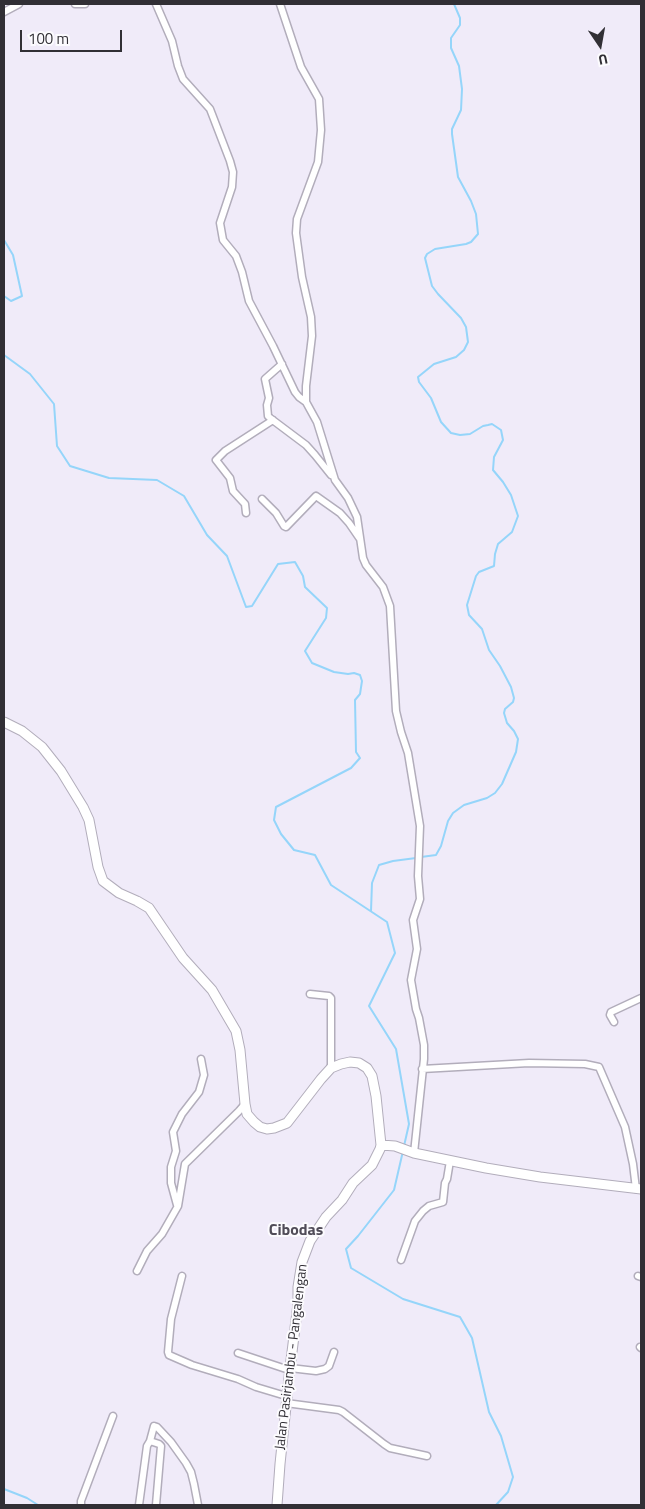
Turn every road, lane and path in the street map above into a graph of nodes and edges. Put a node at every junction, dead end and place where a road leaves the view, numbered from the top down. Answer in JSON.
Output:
{"nodes":[{"id":1,"x":19,"y":4,"type":"edge"},
{"id":2,"x":75,"y":4,"type":"edge"},
{"id":3,"x":85,"y":4,"type":"edge"},
{"id":4,"x":156,"y":4,"type":"edge"},
{"id":5,"x":280,"y":4,"type":"edge"},
{"id":6,"x":4,"y":12,"type":"edge"},
{"id":7,"x":282,"y":364,"type":"junction"},
{"id":8,"x":306,"y":402,"type":"junction"},
{"id":9,"x":273,"y":420,"type":"junction"},
{"id":10,"x":335,"y":480,"type":"junction"},
{"id":11,"x":262,"y":499,"type":"dead end"},
{"id":12,"x":246,"y":513,"type":"dead end"},
{"id":13,"x":360,"y":540,"type":"junction"},
{"id":14,"x":4,"y":722,"type":"edge"},
{"id":15,"x":310,"y":994,"type":"dead end"},
{"id":16,"x":641,"y":998,"type":"edge"},
{"id":17,"x":614,"y":1022,"type":"dead end"},
{"id":18,"x":201,"y":1059,"type":"dead end"},
{"id":19,"x":331,"y":1068,"type":"junction"},
{"id":20,"x":422,"y":1069,"type":"junction"},
{"id":21,"x":245,"y":1104,"type":"junction"},
{"id":22,"x":381,"y":1146,"type":"junction"},
{"id":23,"x":413,"y":1152,"type":"junction"},
{"id":24,"x":450,"y":1161,"type":"junction"},
{"id":25,"x":638,"y":1189,"type":"edge"},
{"id":26,"x":178,"y":1206,"type":"junction"},
{"id":27,"x":401,"y":1260,"type":"dead end"},
{"id":28,"x":137,"y":1271,"type":"dead end"},
{"id":29,"x":182,"y":1276,"type":"dead end"},
{"id":30,"x":334,"y":1352,"type":"dead end"},
{"id":31,"x":238,"y":1353,"type":"dead end"},
{"id":32,"x":289,"y":1369,"type":"junction"},
{"id":33,"x":286,"y":1400,"type":"junction"},
{"id":34,"x":113,"y":1416,"type":"dead end"},
{"id":35,"x":150,"y":1441,"type":"junction"},
{"id":36,"x":427,"y":1456,"type":"dead end"},
{"id":37,"x":81,"y":1505,"type":"edge"},
{"id":38,"x":139,"y":1505,"type":"edge"},
{"id":39,"x":156,"y":1505,"type":"edge"},
{"id":40,"x":198,"y":1505,"type":"edge"},
{"id":41,"x":277,"y":1505,"type":"edge"}],
"edges":[{"from":1,"to":6,"type":"street"},
{"from":2,"to":3,"type":"street"},
{"from":4,"to":7,"type":"street"},
{"from":5,"to":8,"type":"street"},
{"from":7,"to":8,"type":"street"},
{"from":7,"to":9,"type":"street"},
{"from":8,"to":10,"type":"street"},
{"from":9,"to":10,"type":"street"},
{"from":9,"to":12,"type":"street"},
{"from":10,"to":13,"type":"street"},
{"from":11,"to":13,"type":"street"},
{"from":13,"to":20,"type":"street"},
{"from":14,"to":21,"type":"main road"},
{"from":15,"to":19,"type":"street"},
{"from":16,"to":17,"type":"street"},
{"from":18,"to":26,"type":"street"},
{"from":19,"to":21,"type":"main road"},
{"from":19,"to":22,"type":"main road"},
{"from":20,"to":23,"type":"street"},
{"from":20,"to":25,"type":"street"},
{"from":21,"to":26,"type":"street"},
{"from":22,"to":23,"type":"main road"},
{"from":22,"to":32,"type":"main road","name":"Jalan Pasirjambu - Pangalengan"},
{"from":23,"to":24,"type":"main road"},
{"from":24,"to":25,"type":"main road"},
{"from":24,"to":27,"type":"street"},
{"from":26,"to":28,"type":"street"},
{"from":29,"to":33,"type":"street"},
{"from":30,"to":32,"type":"street"},
{"from":31,"to":32,"type":"street"},
{"from":32,"to":33,"type":"main road","name":"Jalan Pasirjambu - Pangalengan"},
{"from":33,"to":36,"type":"street"},
{"from":33,"to":41,"type":"main road","name":"Jalan Pasirjambu - Pangalengan"},
{"from":34,"to":37,"type":"street"},
{"from":35,"to":38,"type":"street"},
{"from":35,"to":39,"type":"street"},
{"from":35,"to":40,"type":"street"}]}
